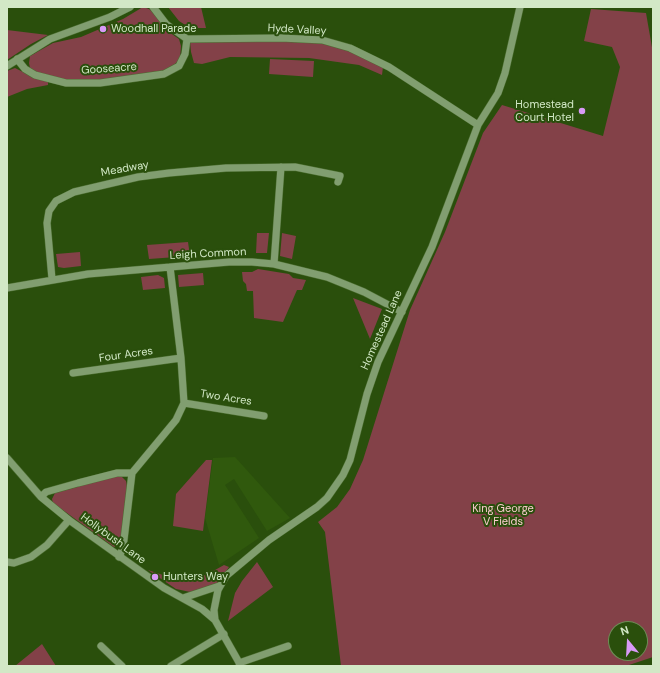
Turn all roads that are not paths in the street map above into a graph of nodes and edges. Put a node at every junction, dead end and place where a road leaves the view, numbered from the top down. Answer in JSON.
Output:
{"nodes":[{"id":1,"x":130,"y":7,"type":"edge"},
{"id":2,"x":153,"y":7,"type":"edge"},
{"id":3,"x":520,"y":7,"type":"edge"},
{"id":4,"x":187,"y":39,"type":"junction"},
{"id":5,"x":17,"y":59,"type":"junction"},
{"id":6,"x":7,"y":66,"type":"edge"},
{"id":7,"x":478,"y":125,"type":"junction"},
{"id":8,"x":281,"y":167,"type":"junction"},
{"id":9,"x":338,"y":182,"type":"dead end"},
{"id":10,"x":274,"y":264,"type":"junction"},
{"id":11,"x":170,"y":267,"type":"junction"},
{"id":12,"x":52,"y":279,"type":"junction"},
{"id":13,"x":7,"y":288,"type":"edge"},
{"id":14,"x":402,"y":312,"type":"junction"},
{"id":15,"x":181,"y":358,"type":"junction"},
{"id":16,"x":73,"y":373,"type":"dead end"},
{"id":17,"x":184,"y":403,"type":"junction"},
{"id":18,"x":264,"y":416,"type":"dead end"},
{"id":19,"x":7,"y":458,"type":"edge"},
{"id":20,"x":132,"y":472,"type":"junction"},
{"id":21,"x":41,"y":497,"type":"junction"},
{"id":22,"x":69,"y":520,"type":"junction"},
{"id":23,"x":119,"y":557,"type":"junction"},
{"id":24,"x":7,"y":562,"type":"edge"},
{"id":25,"x":220,"y":586,"type":"junction"},
{"id":26,"x":183,"y":598,"type":"junction"},
{"id":27,"x":214,"y":620,"type":"junction"},
{"id":28,"x":224,"y":634,"type":"junction"},
{"id":29,"x":101,"y":646,"type":"dead end"},
{"id":30,"x":288,"y":646,"type":"dead end"},
{"id":31,"x":240,"y":664,"type":"edge"},
{"id":32,"x":122,"y":666,"type":"edge"},
{"id":33,"x":172,"y":666,"type":"edge"}],
"edges":[{"from":1,"to":5,"type":"street"},
{"from":2,"to":4,"type":"street"},
{"from":3,"to":7,"type":"street","name":"Homestead Lane"},
{"from":4,"to":5,"type":"street","name":"Gooseacre"},
{"from":4,"to":7,"type":"street","name":"Hyde Valley"},
{"from":5,"to":6,"type":"street"},
{"from":7,"to":14,"type":"street","name":"Homestead Lane"},
{"from":8,"to":9,"type":"street","name":"Meadway"},
{"from":8,"to":10,"type":"street"},
{"from":8,"to":12,"type":"street","name":"Meadway"},
{"from":10,"to":11,"type":"street","name":"Leigh Common"},
{"from":10,"to":14,"type":"street","name":"Leigh Common"},
{"from":11,"to":12,"type":"street","name":"Leigh Common"},
{"from":11,"to":15,"type":"street"},
{"from":12,"to":13,"type":"street","name":"Leigh Common"},
{"from":14,"to":25,"type":"street","name":"Homestead Lane"},
{"from":15,"to":16,"type":"street","name":"Four Acres"},
{"from":15,"to":17,"type":"street"},
{"from":17,"to":18,"type":"street","name":"Two Acres"},
{"from":17,"to":20,"type":"street"},
{"from":19,"to":21,"type":"street","name":"Hollybush Lane"},
{"from":20,"to":21,"type":"street"},
{"from":20,"to":23,"type":"street"},
{"from":21,"to":22,"type":"street","name":"Hollybush Lane"},
{"from":22,"to":23,"type":"street","name":"Hollybush Lane"},
{"from":22,"to":24,"type":"street"},
{"from":23,"to":26,"type":"street","name":"Hollybush Lane"},
{"from":25,"to":26,"type":"street"},
{"from":25,"to":27,"type":"street","name":"Homestead Lane"},
{"from":26,"to":27,"type":"street","name":"Hollybush Lane"},
{"from":27,"to":28,"type":"street","name":"Hollybush Lane"},
{"from":28,"to":31,"type":"street","name":"Hollybush Lane"},
{"from":28,"to":33,"type":"street"},
{"from":29,"to":32,"type":"street"},
{"from":30,"to":31,"type":"street"}]}
